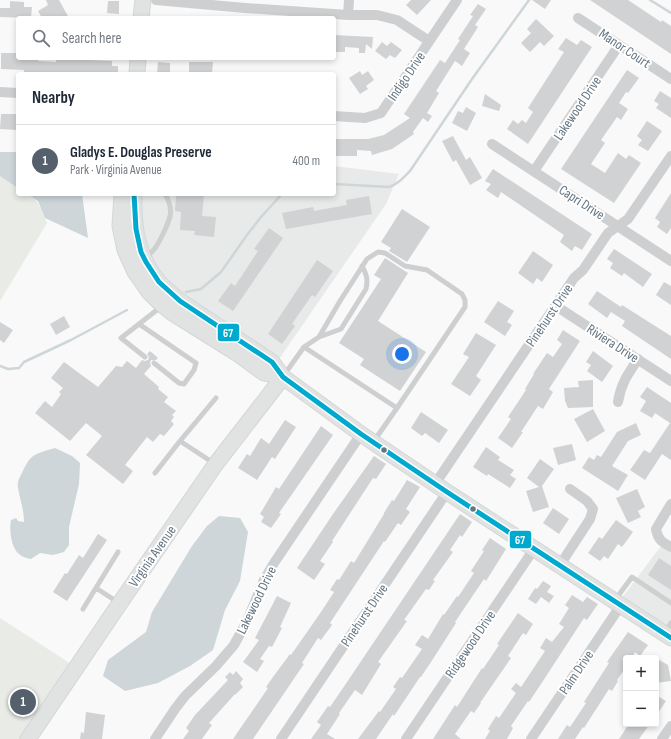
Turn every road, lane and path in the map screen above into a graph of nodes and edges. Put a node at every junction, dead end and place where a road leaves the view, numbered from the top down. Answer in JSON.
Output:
{"nodes":[{"id":1,"x":143,"y":0,"type":"edge"},
{"id":2,"x":156,"y":0,"type":"edge"},
{"id":3,"x":349,"y":0,"type":"edge"},
{"id":4,"x":457,"y":0,"type":"edge"},
{"id":5,"x":246,"y":4,"type":"edge"},
{"id":6,"x":348,"y":15,"type":"junction"},
{"id":7,"x":141,"y":16,"type":"edge"},
{"id":8,"x":578,"y":18,"type":"dead end"},
{"id":9,"x":429,"y":41,"type":"junction"},
{"id":10,"x":619,"y":45,"type":"junction"},
{"id":11,"x":138,"y":60,"type":"edge"},
{"id":12,"x":137,"y":72,"type":"edge"},
{"id":13,"x":671,"y":79,"type":"edge"},
{"id":14,"x":0,"y":92,"type":"edge"},
{"id":15,"x":16,"y":93,"type":"edge"},
{"id":16,"x":336,"y":116,"type":"edge"},
{"id":17,"x":492,"y":144,"type":"dead end"},
{"id":18,"x":671,"y":156,"type":"edge"},
{"id":19,"x":534,"y":170,"type":"junction"},
{"id":20,"x":122,"y":196,"type":"edge"},
{"id":21,"x":134,"y":196,"type":"edge"},
{"id":22,"x":166,"y":196,"type":"edge"},
{"id":23,"x":618,"y":226,"type":"junction"},
{"id":24,"x":144,"y":259,"type":"junction"},
{"id":25,"x":671,"y":261,"type":"edge"},
{"id":26,"x":362,"y":266,"type":"junction"},
{"id":27,"x":162,"y":305,"type":"junction"},
{"id":28,"x":556,"y":306,"type":"junction"},
{"id":29,"x":140,"y":324,"type":"junction"},
{"id":30,"x":319,"y":337,"type":"junction"},
{"id":31,"x":304,"y":347,"type":"junction"},
{"id":32,"x":145,"y":357,"type":"dead end"},
{"id":33,"x":638,"y":359,"type":"junction"},
{"id":34,"x":154,"y":363,"type":"dead end"},
{"id":35,"x":283,"y":377,"type":"junction"},
{"id":36,"x":671,"y":381,"type":"edge"},
{"id":37,"x":216,"y":398,"type":"dead end"},
{"id":38,"x":618,"y":402,"type":"dead end"},
{"id":39,"x":397,"y":408,"type":"junction"},
{"id":40,"x":361,"y":434,"type":"junction"},
{"id":41,"x":180,"y":441,"type":"junction"},
{"id":42,"x":373,"y":442,"type":"junction"},
{"id":43,"x":216,"y":465,"type":"junction"},
{"id":44,"x":155,"y":473,"type":"dead end"},
{"id":45,"x":441,"y":488,"type":"junction"},
{"id":46,"x":570,"y":490,"type":"dead end"},
{"id":47,"x":671,"y":504,"type":"edge"},
{"id":48,"x":671,"y":547,"type":"edge"},
{"id":49,"x":534,"y":549,"type":"junction"},
{"id":50,"x":118,"y":552,"type":"dead end"},
{"id":51,"x":560,"y":565,"type":"junction"},
{"id":52,"x":96,"y":588,"type":"junction"},
{"id":53,"x":120,"y":603,"type":"junction"},
{"id":54,"x":618,"y":603,"type":"junction"},
{"id":55,"x":671,"y":603,"type":"edge"},
{"id":56,"x":83,"y":609,"type":"dead end"},
{"id":57,"x":669,"y":632,"type":"edge"},
{"id":58,"x":671,"y":726,"type":"edge"},
{"id":59,"x":28,"y":739,"type":"edge"},
{"id":60,"x":155,"y":739,"type":"edge"},
{"id":61,"x":281,"y":739,"type":"edge"},
{"id":62,"x":406,"y":739,"type":"edge"},
{"id":63,"x":531,"y":739,"type":"edge"},
{"id":64,"x":662,"y":739,"type":"edge"}],
"edges":[{"from":1,"to":7,"type":"street"},
{"from":2,"to":5,"type":"street"},
{"from":3,"to":6,"type":"street"},
{"from":4,"to":9,"type":"street","name":"Indigo Drive"},
{"from":5,"to":6,"type":"street"},
{"from":6,"to":9,"type":"street"},
{"from":8,"to":10,"type":"street","name":"Manor Court"},
{"from":9,"to":16,"type":"street","name":"Indigo Drive"},
{"from":10,"to":13,"type":"street","name":"Manor Court"},
{"from":10,"to":19,"type":"street","name":"Lakewood Drive"},
{"from":11,"to":12,"type":"street"},
{"from":14,"to":15,"type":"street"},
{"from":17,"to":19,"type":"street","name":"Capri Drive"},
{"from":18,"to":23,"type":"street","name":"Pinehurst Drive"},
{"from":19,"to":23,"type":"street","name":"Capri Drive"},
{"from":20,"to":27,"type":"street"},
{"from":21,"to":24,"type":"street"},
{"from":22,"to":24,"type":"lane"},
{"from":23,"to":25,"type":"street","name":"Capri Drive"},
{"from":23,"to":28,"type":"street","name":"Pinehurst Drive"},
{"from":24,"to":35,"type":"street"},
{"from":26,"to":30,"type":"lane"},
{"from":26,"to":30,"type":"lane"},
{"from":26,"to":39,"type":"lane"},
{"from":27,"to":29,"type":"lane"},
{"from":27,"to":35,"type":"street"},
{"from":28,"to":33,"type":"street","name":"Riviera Drive"},
{"from":28,"to":45,"type":"street","name":"Pinehurst Drive"},
{"from":29,"to":32,"type":"lane"},
{"from":29,"to":34,"type":"lane"},
{"from":30,"to":31,"type":"lane"},
{"from":31,"to":35,"type":"lane"},
{"from":31,"to":39,"type":"lane"},
{"from":33,"to":36,"type":"street","name":"Riviera Drive"},
{"from":33,"to":38,"type":"street"},
{"from":35,"to":40,"type":"street"},
{"from":35,"to":43,"type":"street","name":"Virginia Avenue"},
{"from":37,"to":41,"type":"lane"},
{"from":39,"to":42,"type":"lane"},
{"from":40,"to":42,"type":"street"},
{"from":40,"to":60,"type":"street","name":"Lakewood Drive"},
{"from":41,"to":43,"type":"lane"},
{"from":41,"to":44,"type":"lane"},
{"from":42,"to":45,"type":"street"},
{"from":43,"to":53,"type":"street","name":"Virginia Avenue"},
{"from":45,"to":49,"type":"street"},
{"from":45,"to":61,"type":"street","name":"Pinehurst Drive"},
{"from":46,"to":51,"type":"street"},
{"from":47,"to":48,"type":"street"},
{"from":49,"to":51,"type":"street"},
{"from":49,"to":62,"type":"street","name":"Ridgewood Drive"},
{"from":50,"to":52,"type":"lane"},
{"from":51,"to":54,"type":"street"},
{"from":52,"to":53,"type":"lane"},
{"from":52,"to":56,"type":"lane"},
{"from":53,"to":59,"type":"street","name":"Virginia Avenue"},
{"from":54,"to":55,"type":"lane"},
{"from":54,"to":57,"type":"street"},
{"from":54,"to":63,"type":"street","name":"Palm Drive"},
{"from":58,"to":64,"type":"street"}]}
